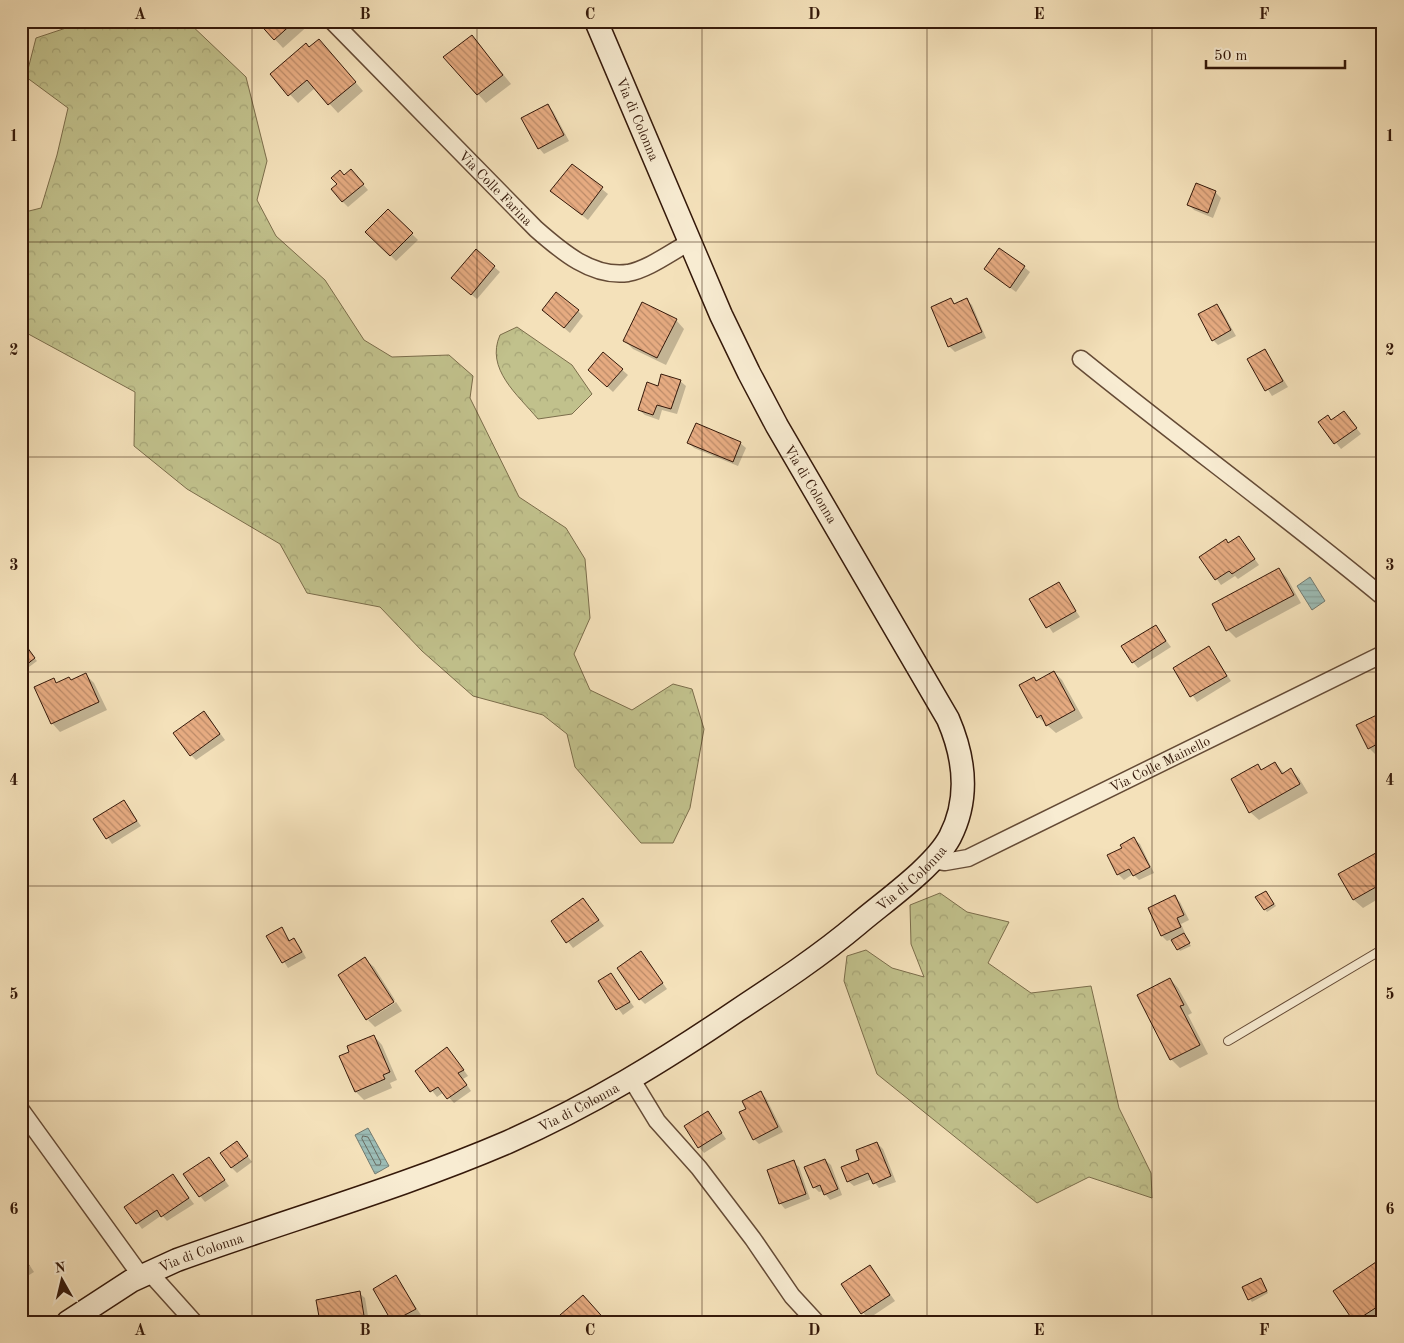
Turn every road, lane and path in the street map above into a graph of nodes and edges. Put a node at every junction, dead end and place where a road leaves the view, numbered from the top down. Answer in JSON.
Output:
{"nodes":[{"id":1,"x":332,"y":21,"type":"edge"},
{"id":2,"x":596,"y":21,"type":"edge"},
{"id":3,"x":690,"y":242,"type":"junction"},
{"id":4,"x":1081,"y":359,"type":"dead end"},
{"id":5,"x":1383,"y":598,"type":"edge"},
{"id":6,"x":1383,"y":654,"type":"edge"},
{"id":7,"x":932,"y":860,"type":"junction"},
{"id":8,"x":1383,"y":948,"type":"edge"},
{"id":9,"x":1228,"y":1040,"type":"dead end"},
{"id":10,"x":632,"y":1080,"type":"junction"},
{"id":11,"x":21,"y":1110,"type":"edge"},
{"id":12,"x":145,"y":1274,"type":"junction"},
{"id":13,"x":68,"y":1322,"type":"edge"},
{"id":14,"x":194,"y":1322,"type":"edge"},
{"id":15,"x":816,"y":1322,"type":"edge"}],
"edges":[{"from":1,"to":3,"type":"street","name":"Via Colle Farina"},
{"from":2,"to":3,"type":"street","name":"Via di Colonna"},
{"from":3,"to":7,"type":"street","name":"Via di Colonna"},
{"from":4,"to":5,"type":"street"},
{"from":6,"to":7,"type":"street","name":"Via Colle Mainello"},
{"from":7,"to":10,"type":"street","name":"Via di Colonna"},
{"from":8,"to":9,"type":"lane"},
{"from":10,"to":12,"type":"street","name":"Via di Colonna"},
{"from":10,"to":15,"type":"street"},
{"from":11,"to":12,"type":"street"},
{"from":12,"to":13,"type":"street","name":"Via di Colonna"},
{"from":12,"to":14,"type":"street"}]}
